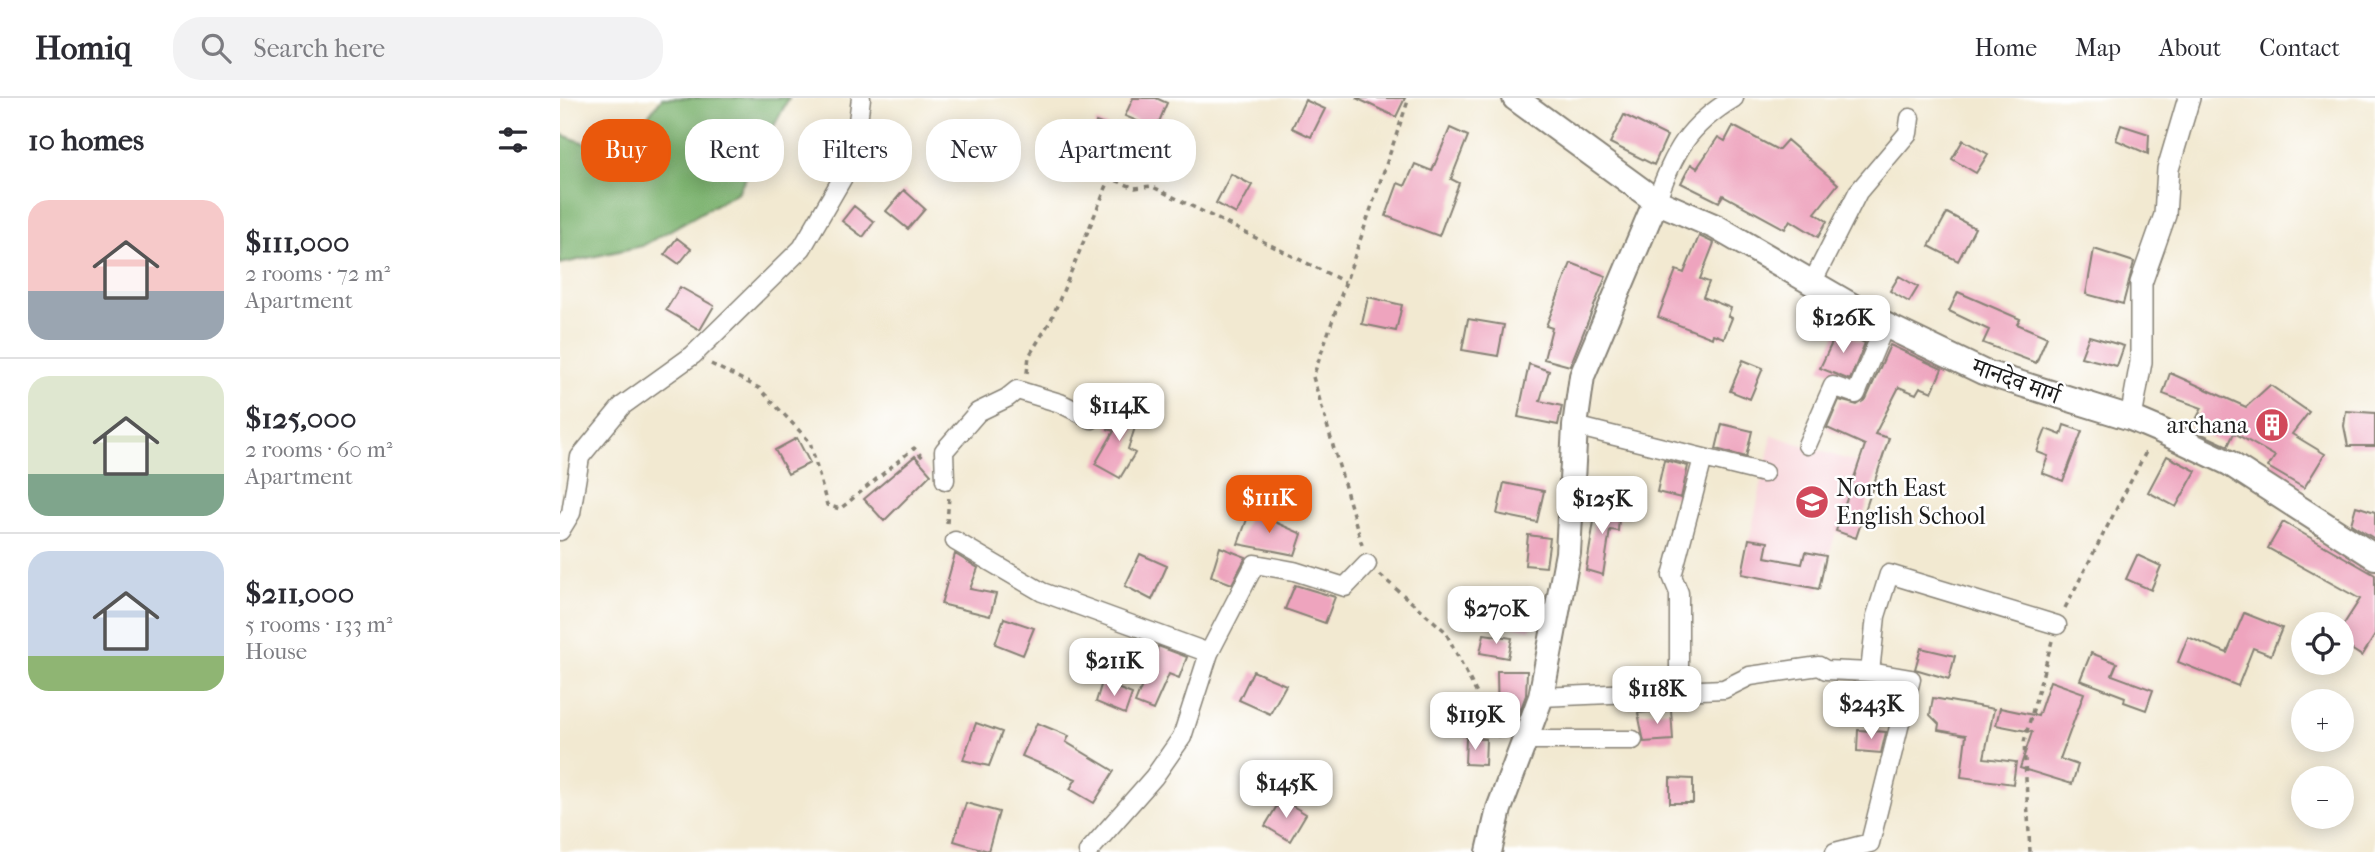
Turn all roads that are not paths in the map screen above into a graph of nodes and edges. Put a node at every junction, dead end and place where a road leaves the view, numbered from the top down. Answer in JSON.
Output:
{"nodes":[{"id":1,"x":861,"y":98,"type":"edge"},
{"id":2,"x":1515,"y":98,"type":"edge"},
{"id":3,"x":1734,"y":98,"type":"edge"},
{"id":4,"x":2189,"y":98,"type":"edge"},
{"id":5,"x":1910,"y":118,"type":"dead end"},
{"id":6,"x":1656,"y":201,"type":"junction"},
{"id":7,"x":1812,"y":283,"type":"junction"},
{"id":8,"x":1885,"y":326,"type":"junction"},
{"id":9,"x":2130,"y":418,"type":"junction"},
{"id":10,"x":1092,"y":419,"type":"dead end"},
{"id":11,"x":1576,"y":426,"type":"junction"},
{"id":12,"x":1807,"y":445,"type":"dead end"},
{"id":13,"x":1703,"y":458,"type":"junction"},
{"id":14,"x":1763,"y":473,"type":"dead end"},
{"id":15,"x":945,"y":480,"type":"road end"},
{"id":16,"x":560,"y":531,"type":"edge"},
{"id":17,"x":955,"y":541,"type":"road end"},
{"id":18,"x":2375,"y":557,"type":"edge"},
{"id":19,"x":1367,"y":564,"type":"road end"},
{"id":20,"x":2057,"y":625,"type":"dead end"},
{"id":21,"x":1209,"y":653,"type":"junction"},
{"id":22,"x":1870,"y":672,"type":"junction"},
{"id":23,"x":1679,"y":692,"type":"junction"},
{"id":24,"x":1541,"y":696,"type":"junction"},
{"id":25,"x":1633,"y":740,"type":"dead end"},
{"id":26,"x":1522,"y":747,"type":"junction"},
{"id":27,"x":1088,"y":852,"type":"edge"},
{"id":28,"x":1489,"y":852,"type":"edge"},
{"id":29,"x":1835,"y":852,"type":"edge"}],
"edges":[{"from":1,"to":16,"type":"street"},
{"from":2,"to":6,"type":"main road","name":"मानदेव मार्ग"},
{"from":3,"to":6,"type":"street"},
{"from":4,"to":9,"type":"street"},
{"from":5,"to":7,"type":"street"},
{"from":6,"to":7,"type":"main road","name":"मानदेव मार्ग"},
{"from":6,"to":11,"type":"main road"},
{"from":7,"to":8,"type":"main road","name":"मानदेव मार्ग"},
{"from":8,"to":9,"type":"main road","name":"मानदेव मार्ग"},
{"from":8,"to":12,"type":"street"},
{"from":9,"to":18,"type":"main road","name":"मानदेव मार्ग"},
{"from":10,"to":15,"type":"street"},
{"from":11,"to":13,"type":"street"},
{"from":11,"to":24,"type":"main road"},
{"from":13,"to":14,"type":"street"},
{"from":13,"to":23,"type":"street"},
{"from":17,"to":21,"type":"street"},
{"from":19,"to":21,"type":"street"},
{"from":20,"to":22,"type":"street"},
{"from":21,"to":27,"type":"street"},
{"from":22,"to":23,"type":"street"},
{"from":22,"to":29,"type":"street"},
{"from":23,"to":24,"type":"street"},
{"from":24,"to":26,"type":"main road"},
{"from":25,"to":26,"type":"street"},
{"from":26,"to":28,"type":"main road"}]}
